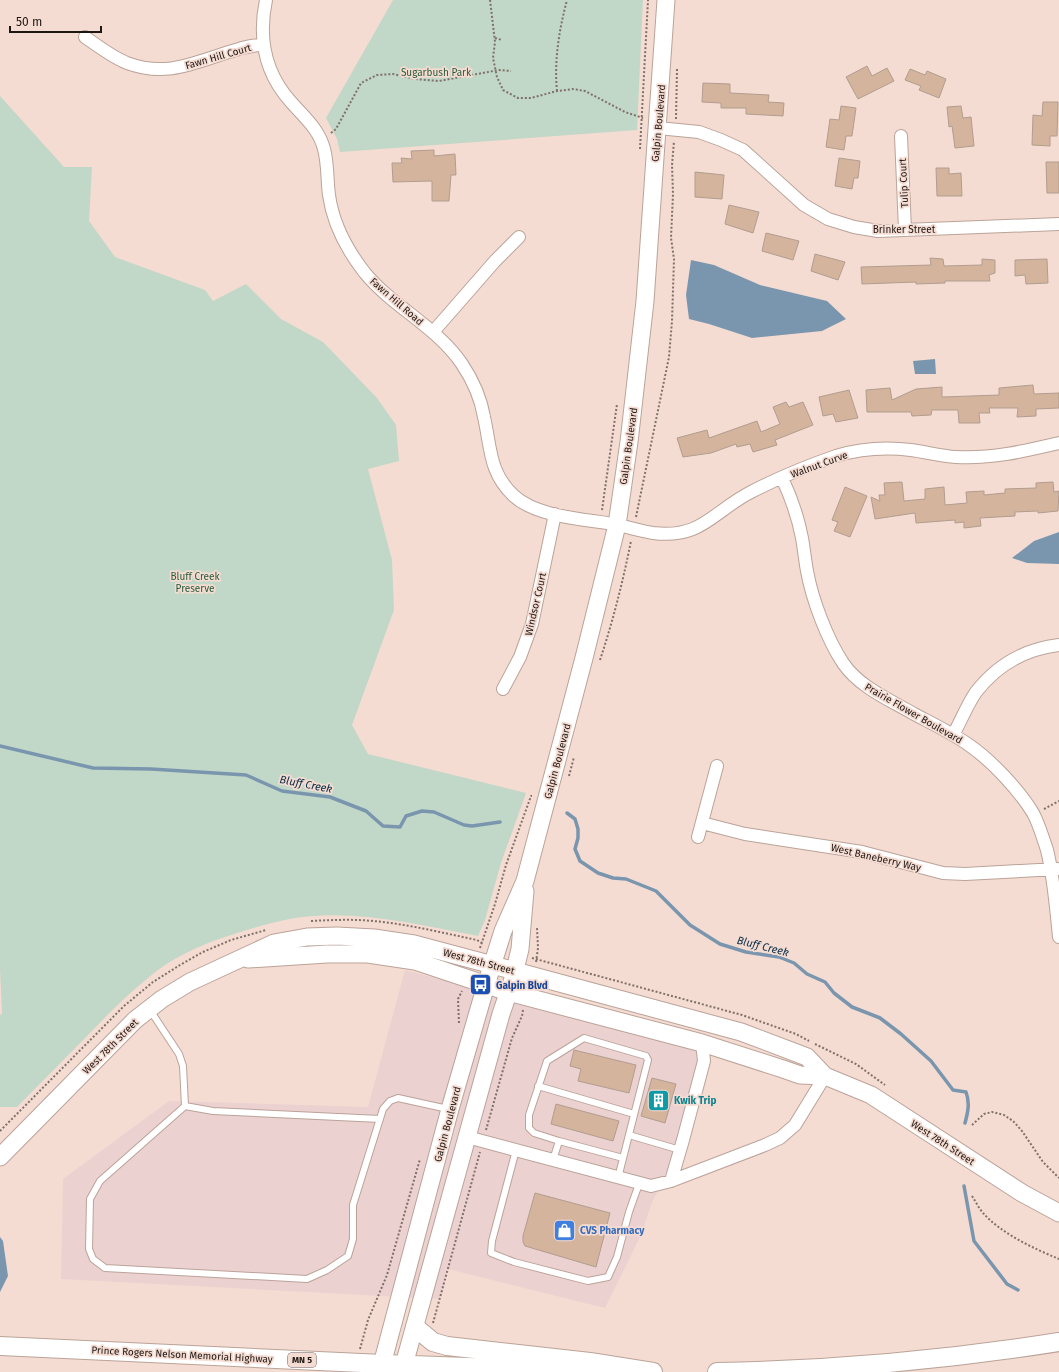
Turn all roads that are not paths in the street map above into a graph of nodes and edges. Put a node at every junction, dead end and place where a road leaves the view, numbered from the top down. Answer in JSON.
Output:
{"nodes":[{"id":1,"x":266,"y":0,"type":"edge"},
{"id":2,"x":666,"y":0,"type":"edge"},
{"id":3,"x":85,"y":37,"type":"dead end"},
{"id":4,"x":263,"y":44,"type":"junction"},
{"id":5,"x":658,"y":128,"type":"junction"},
{"id":6,"x":901,"y":136,"type":"dead end"},
{"id":7,"x":1059,"y":224,"type":"edge"},
{"id":8,"x":906,"y":230,"type":"junction"},
{"id":9,"x":519,"y":237,"type":"dead end"},
{"id":10,"x":433,"y":332,"type":"junction"},
{"id":11,"x":1059,"y":443,"type":"edge"},
{"id":12,"x":782,"y":478,"type":"junction"},
{"id":13,"x":555,"y":514,"type":"junction"},
{"id":14,"x":608,"y":524,"type":"junction"},
{"id":15,"x":1059,"y":645,"type":"edge"},
{"id":16,"x":503,"y":689,"type":"dead end"},
{"id":17,"x":953,"y":735,"type":"junction"},
{"id":18,"x":717,"y":766,"type":"dead end"},
{"id":19,"x":702,"y":823,"type":"junction"},
{"id":20,"x":698,"y":838,"type":"dead end"},
{"id":21,"x":1055,"y":869,"type":"edge"},
{"id":22,"x":525,"y":881,"type":"junction"},
{"id":23,"x":1059,"y":937,"type":"edge"},
{"id":24,"x":238,"y":960,"type":"junction"},
{"id":25,"x":493,"y":965,"type":"junction"},
{"id":26,"x":523,"y":973,"type":"junction"},
{"id":27,"x":486,"y":985,"type":"junction"},
{"id":28,"x":508,"y":992,"type":"junction"},
{"id":29,"x":149,"y":1009,"type":"junction"},
{"id":30,"x":702,"y":1043,"type":"junction"},
{"id":31,"x":825,"y":1076,"type":"junction"},
{"id":32,"x":538,"y":1086,"type":"junction"},
{"id":33,"x":185,"y":1106,"type":"junction"},
{"id":34,"x":450,"y":1109,"type":"junction"},
{"id":35,"x":634,"y":1114,"type":"junction"},
{"id":36,"x":380,"y":1119,"type":"junction"},
{"id":37,"x":629,"y":1135,"type":"junction"},
{"id":38,"x":475,"y":1139,"type":"junction"},
{"id":39,"x":559,"y":1141,"type":"junction"},
{"id":40,"x":516,"y":1150,"type":"junction"},
{"id":41,"x":680,"y":1150,"type":"junction"},
{"id":42,"x":0,"y":1157,"type":"edge"},
{"id":43,"x":623,"y":1158,"type":"junction"},
{"id":44,"x":553,"y":1160,"type":"junction"},
{"id":45,"x":618,"y":1178,"type":"junction"},
{"id":46,"x":671,"y":1180,"type":"junction"},
{"id":47,"x":639,"y":1184,"type":"junction"},
{"id":48,"x":1059,"y":1213,"type":"edge"},
{"id":49,"x":421,"y":1332,"type":"junction"},
{"id":50,"x":1059,"y":1342,"type":"edge"},
{"id":51,"x":0,"y":1346,"type":"edge"},
{"id":52,"x":381,"y":1368,"type":"edge"},
{"id":53,"x":403,"y":1368,"type":"edge"},
{"id":54,"x":604,"y":1372,"type":"edge"},
{"id":55,"x":653,"y":1372,"type":"edge"},
{"id":56,"x":717,"y":1372,"type":"edge"}],
"edges":[{"from":1,"to":4,"type":"street","name":"Fawn Hill Road"},
{"from":2,"to":5,"type":"street","name":"Galpin Boulevard"},
{"from":3,"to":4,"type":"street","name":"Fawn Hill Court"},
{"from":4,"to":10,"type":"street","name":"Fawn Hill Road"},
{"from":5,"to":8,"type":"street","name":"Brinker Street"},
{"from":5,"to":14,"type":"street","name":"Galpin Boulevard"},
{"from":6,"to":8,"type":"street","name":"Tulip Court"},
{"from":7,"to":8,"type":"street","name":"Brinker Street"},
{"from":9,"to":10,"type":"street"},
{"from":10,"to":13,"type":"street","name":"Fawn Hill Road"},
{"from":11,"to":12,"type":"street","name":"Walnut Curve"},
{"from":12,"to":14,"type":"street","name":"Walnut Curve"},
{"from":12,"to":17,"type":"street","name":"Prairie Flower Boulevard"},
{"from":13,"to":14,"type":"street","name":"Fawn Hill Road"},
{"from":13,"to":16,"type":"street","name":"Windsor Court"},
{"from":14,"to":22,"type":"street","name":"Galpin Boulevard"},
{"from":15,"to":17,"type":"street"},
{"from":17,"to":21,"type":"street","name":"Prairie Flower Boulevard"},
{"from":18,"to":19,"type":"street"},
{"from":19,"to":20,"type":"street"},
{"from":19,"to":21,"type":"street","name":"West Baneberry Way"},
{"from":21,"to":23,"type":"street","name":"Prairie Flower Boulevard"},
{"from":22,"to":25,"type":"street","name":"Galpin Boulevard"},
{"from":22,"to":26,"type":"street","name":"Galpin Boulevard"},
{"from":24,"to":25,"type":"street","name":"West 78th Street"},
{"from":24,"to":27,"type":"street","name":"West 78th Street"},
{"from":24,"to":29,"type":"street","name":"West 78th Street"},
{"from":25,"to":26,"type":"street","name":"West 78th Street"},
{"from":25,"to":27,"type":"street","name":"Galpin Boulevard"},
{"from":26,"to":28,"type":"street","name":"Galpin Boulevard"},
{"from":26,"to":31,"type":"street","name":"West 78th Street"},
{"from":27,"to":28,"type":"street","name":"West 78th Street"},
{"from":27,"to":34,"type":"street","name":"Galpin Boulevard"},
{"from":28,"to":30,"type":"street","name":"West 78th Street"},
{"from":28,"to":38,"type":"street","name":"Galpin Boulevard"},
{"from":29,"to":33,"type":"lane"},
{"from":29,"to":42,"type":"street","name":"West 78th Street"},
{"from":30,"to":31,"type":"street","name":"West 78th Street"},
{"from":30,"to":41,"type":"street"},
{"from":31,"to":46,"type":"street"},
{"from":31,"to":48,"type":"street","name":"West 78th Street"},
{"from":32,"to":35,"type":"lane"},
{"from":32,"to":35,"type":"lane"},
{"from":32,"to":39,"type":"lane"},
{"from":33,"to":36,"type":"lane"},
{"from":33,"to":36,"type":"lane"},
{"from":34,"to":36,"type":"lane"},
{"from":34,"to":52,"type":"street","name":"Galpin Boulevard"},
{"from":35,"to":37,"type":"lane"},
{"from":37,"to":41,"type":"lane"},
{"from":37,"to":43,"type":"lane"},
{"from":38,"to":40,"type":"street"},
{"from":38,"to":49,"type":"street","name":"Galpin Boulevard"},
{"from":39,"to":43,"type":"lane"},
{"from":39,"to":44,"type":"lane"},
{"from":40,"to":44,"type":"street"},
{"from":40,"to":47,"type":"lane"},
{"from":41,"to":46,"type":"street"},
{"from":43,"to":45,"type":"lane"},
{"from":44,"to":45,"type":"street"},
{"from":45,"to":47,"type":"street"},
{"from":46,"to":47,"type":"street"},
{"from":49,"to":53,"type":"street","name":"Galpin Boulevard"},
{"from":49,"to":55,"type":"main road"},
{"from":50,"to":56,"type":"main road"},
{"from":51,"to":52,"type":"main road","name":"Prince Rogers Nelson Memorial Highway","number":"MN 5"},
{"from":52,"to":53,"type":"main road","name":"Prince Rogers Nelson Memorial Highway","number":"MN 5"},
{"from":53,"to":54,"type":"main road","name":"Prince Rogers Nelson Memorial Highway","number":"MN 5"}]}
